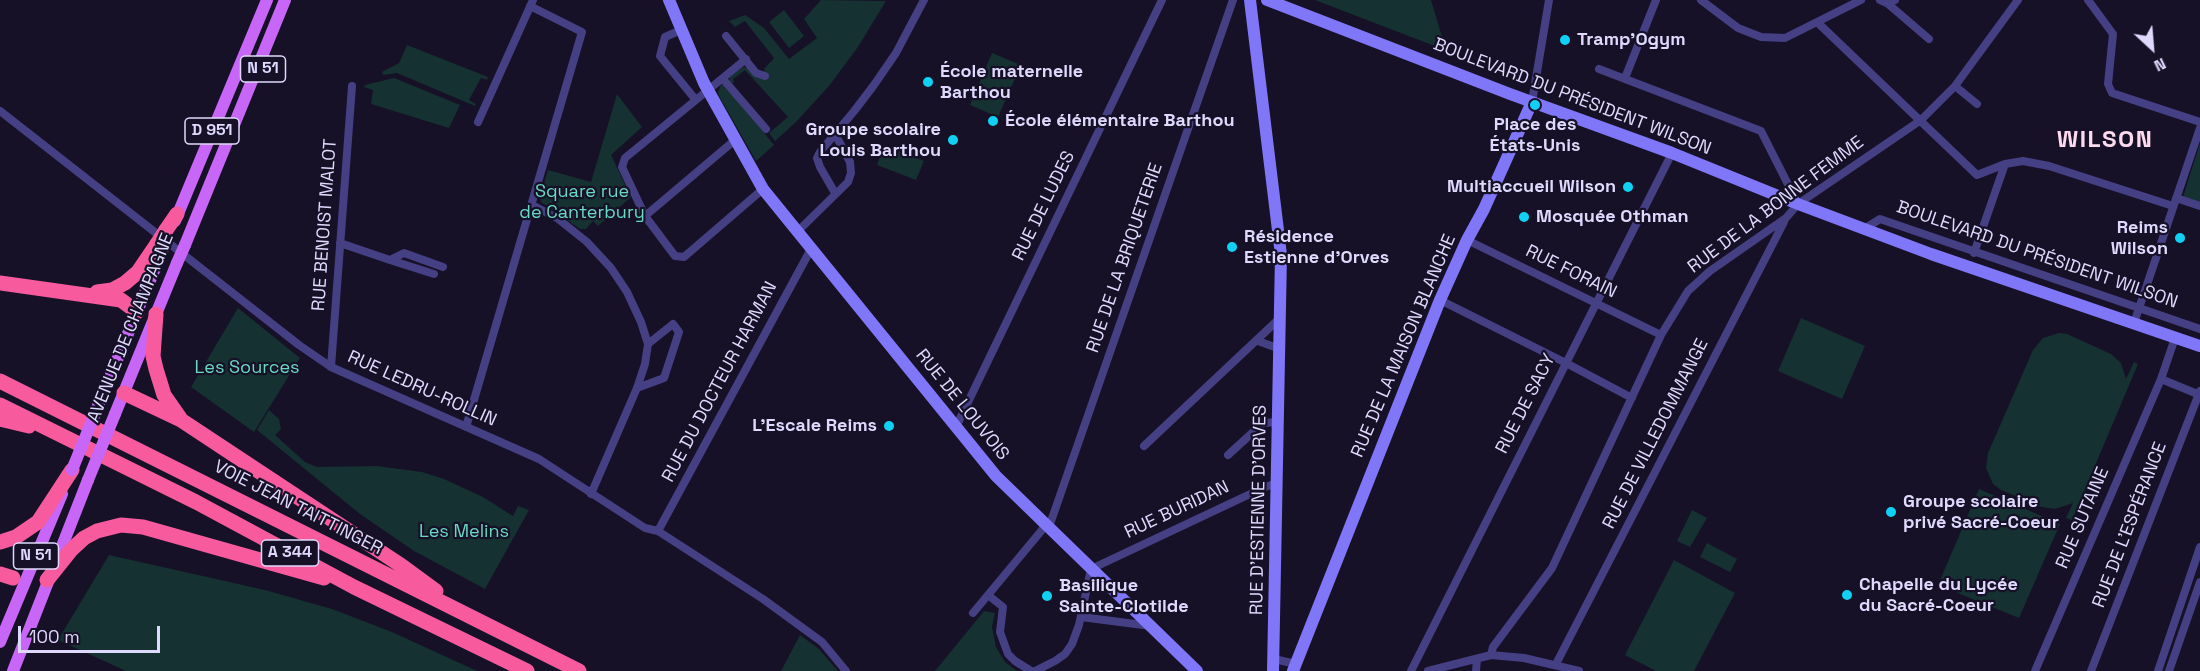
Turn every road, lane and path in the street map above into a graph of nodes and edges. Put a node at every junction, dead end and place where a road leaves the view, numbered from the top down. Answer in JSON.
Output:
{"nodes":[{"id":1,"x":267,"y":0,"type":"edge"},
{"id":2,"x":285,"y":0,"type":"edge"},
{"id":3,"x":293,"y":0,"type":"edge"},
{"id":4,"x":669,"y":0,"type":"edge"},
{"id":5,"x":924,"y":0,"type":"edge"},
{"id":6,"x":1162,"y":0,"type":"edge"},
{"id":7,"x":1233,"y":0,"type":"edge"},
{"id":8,"x":1250,"y":0,"type":"edge"},
{"id":9,"x":1267,"y":0,"type":"edge"},
{"id":10,"x":1549,"y":0,"type":"edge"},
{"id":11,"x":1656,"y":0,"type":"edge"},
{"id":12,"x":1701,"y":0,"type":"edge"},
{"id":13,"x":1862,"y":0,"type":"edge"},
{"id":14,"x":2018,"y":0,"type":"edge"},
{"id":15,"x":2088,"y":0,"type":"edge"},
{"id":16,"x":1887,"y":1,"type":"edge"},
{"id":17,"x":532,"y":3,"type":"edge"},
{"id":18,"x":1817,"y":22,"type":"junction"},
{"id":19,"x":681,"y":30,"type":"junction"},
{"id":20,"x":726,"y":36,"type":"dead end"},
{"id":21,"x":1929,"y":39,"type":"dead end"},
{"id":22,"x":746,"y":59,"type":"junction"},
{"id":23,"x":1599,"y":69,"type":"dead end"},
{"id":24,"x":765,"y":76,"type":"dead end"},
{"id":25,"x":1624,"y":78,"type":"junction"},
{"id":26,"x":723,"y":79,"type":"junction"},
{"id":27,"x":352,"y":86,"type":"dead end"},
{"id":28,"x":1955,"y":86,"type":"junction"},
{"id":29,"x":709,"y":91,"type":"junction"},
{"id":30,"x":694,"y":99,"type":"junction"},
{"id":31,"x":1532,"y":102,"type":"junction"},
{"id":32,"x":1977,"y":104,"type":"dead end"},
{"id":33,"x":0,"y":111,"type":"edge"},
{"id":34,"x":1921,"y":120,"type":"junction"},
{"id":35,"x":477,"y":122,"type":"dead end"},
{"id":36,"x":2200,"y":122,"type":"edge"},
{"id":37,"x":2200,"y":128,"type":"edge"},
{"id":38,"x":766,"y":129,"type":"dead end"},
{"id":39,"x":835,"y":134,"type":"junction"},
{"id":40,"x":230,"y":135,"type":"junction"},
{"id":41,"x":735,"y":140,"type":"junction"},
{"id":42,"x":1672,"y":153,"type":"junction"},
{"id":43,"x":2005,"y":164,"type":"junction"},
{"id":44,"x":763,"y":189,"type":"junction"},
{"id":45,"x":835,"y":194,"type":"junction"},
{"id":46,"x":2174,"y":202,"type":"junction"},
{"id":47,"x":1798,"y":204,"type":"junction"},
{"id":48,"x":532,"y":205,"type":"junction"},
{"id":49,"x":2200,"y":206,"type":"edge"},
{"id":50,"x":177,"y":214,"type":"joint"},
{"id":51,"x":645,"y":216,"type":"junction"},
{"id":52,"x":1786,"y":218,"type":"junction"},
{"id":53,"x":1864,"y":229,"type":"junction"},
{"id":54,"x":797,"y":232,"type":"junction"},
{"id":55,"x":1467,"y":240,"type":"junction"},
{"id":56,"x":340,"y":243,"type":"junction"},
{"id":57,"x":185,"y":245,"type":"joint"},
{"id":58,"x":160,"y":247,"type":"junction"},
{"id":59,"x":811,"y":249,"type":"junction"},
{"id":60,"x":1974,"y":253,"type":"junction"},
{"id":61,"x":390,"y":260,"type":"junction"},
{"id":62,"x":443,"y":267,"type":"dead end"},
{"id":63,"x":434,"y":274,"type":"dead end"},
{"id":64,"x":0,"y":283,"type":"edge"},
{"id":65,"x":79,"y":294,"type":"junction"},
{"id":66,"x":1440,"y":300,"type":"junction"},
{"id":67,"x":1595,"y":302,"type":"junction"},
{"id":68,"x":2138,"y":309,"type":"junction"},
{"id":69,"x":137,"y":312,"type":"junction"},
{"id":70,"x":156,"y":314,"type":"junction"},
{"id":71,"x":1280,"y":318,"type":"junction"},
{"id":72,"x":2134,"y":323,"type":"junction"},
{"id":73,"x":2200,"y":329,"type":"edge"},
{"id":74,"x":150,"y":330,"type":"junction"},
{"id":75,"x":1661,"y":335,"type":"junction"},
{"id":76,"x":2175,"y":338,"type":"junction"},
{"id":77,"x":1258,"y":341,"type":"junction"},
{"id":78,"x":648,"y":344,"type":"junction"},
{"id":79,"x":2200,"y":346,"type":"edge"},
{"id":80,"x":1280,"y":349,"type":"junction"},
{"id":81,"x":1566,"y":363,"type":"junction"},
{"id":82,"x":330,"y":367,"type":"junction"},
{"id":83,"x":2161,"y":379,"type":"junction"},
{"id":84,"x":0,"y":381,"type":"edge"},
{"id":85,"x":106,"y":386,"type":"junction"},
{"id":86,"x":637,"y":388,"type":"junction"},
{"id":87,"x":124,"y":393,"type":"junction"},
{"id":88,"x":2200,"y":393,"type":"edge"},
{"id":89,"x":1632,"y":398,"type":"junction"},
{"id":90,"x":0,"y":405,"type":"edge"},
{"id":91,"x":0,"y":419,"type":"edge"},
{"id":92,"x":181,"y":420,"type":"junction"},
{"id":93,"x":1278,"y":422,"type":"junction"},
{"id":94,"x":466,"y":427,"type":"junction"},
{"id":95,"x":956,"y":427,"type":"junction"},
{"id":96,"x":55,"y":432,"type":"junction"},
{"id":97,"x":1144,"y":446,"type":"dead end"},
{"id":98,"x":1228,"y":455,"type":"dead end"},
{"id":99,"x":72,"y":470,"type":"junction"},
{"id":100,"x":1277,"y":483,"type":"junction"},
{"id":101,"x":591,"y":494,"type":"junction"},
{"id":102,"x":1047,"y":526,"type":"junction"},
{"id":103,"x":658,"y":531,"type":"junction"},
{"id":104,"x":0,"y":542,"type":"edge"},
{"id":105,"x":2200,"y":547,"type":"edge"},
{"id":106,"x":1091,"y":569,"type":"junction"},
{"id":107,"x":13,"y":578,"type":"edge"},
{"id":108,"x":47,"y":580,"type":"junction"},
{"id":109,"x":2200,"y":582,"type":"edge"},
{"id":110,"x":354,"y":587,"type":"junction"},
{"id":111,"x":988,"y":595,"type":"junction"},
{"id":112,"x":973,"y":613,"type":"dead end"},
{"id":113,"x":1081,"y":617,"type":"junction"},
{"id":114,"x":472,"y":618,"type":"junction"},
{"id":115,"x":1151,"y":627,"type":"junction"},
{"id":116,"x":0,"y":642,"type":"edge"},
{"id":117,"x":1491,"y":655,"type":"junction"},
{"id":118,"x":1477,"y":659,"type":"junction"},
{"id":119,"x":1556,"y":664,"type":"junction"},
{"id":120,"x":1274,"y":665,"type":"edge"},
{"id":121,"x":1294,"y":667,"type":"edge"},
{"id":122,"x":13,"y":671,"type":"edge"},
{"id":123,"x":527,"y":671,"type":"edge"},
{"id":124,"x":579,"y":671,"type":"edge"},
{"id":125,"x":846,"y":671,"type":"edge"},
{"id":126,"x":1033,"y":671,"type":"edge"},
{"id":127,"x":1197,"y":671,"type":"edge"},
{"id":128,"x":1411,"y":671,"type":"edge"},
{"id":129,"x":1428,"y":671,"type":"edge"},
{"id":130,"x":1476,"y":671,"type":"edge"},
{"id":131,"x":1579,"y":671,"type":"edge"},
{"id":132,"x":2035,"y":671,"type":"edge"},
{"id":133,"x":2091,"y":671,"type":"edge"},
{"id":134,"x":2158,"y":671,"type":"edge"},
{"id":135,"x":2169,"y":671,"type":"edge"}],
"edges":[{"from":1,"to":50,"type":"main road","name":"AVENUE DE CHAMPAGNE","number":"D 951"},
{"from":2,"to":40,"type":"main road","name":"AVENUE DE CHAMPAGNE","number":"D 951"},
{"from":3,"to":40,"type":"main road","number":"N 51"},
{"from":4,"to":19,"type":"street","name":"RUE DE LOUVOIS"},
{"from":5,"to":39,"type":"street"},
{"from":6,"to":95,"type":"street","name":"RUE DE LUDES"},
{"from":7,"to":102,"type":"street","name":"RUE DE LA BRIQUETERIE"},
{"from":8,"to":71,"type":"street","name":"RUE D'ESTIENNE D'ORVES"},
{"from":9,"to":31,"type":"street","name":"BOULEVARD DU PRÉSIDENT WILSON"},
{"from":10,"to":31,"type":"street","name":"RUE DE LA MAISON BLANCHE"},
{"from":11,"to":25,"type":"street"},
{"from":12,"to":18,"type":"street"},
{"from":13,"to":18,"type":"street"},
{"from":14,"to":28,"type":"street","name":"RUE DE LA BONNE FEMME"},
{"from":15,"to":36,"type":"street"},
{"from":16,"to":21,"type":"street"},
{"from":17,"to":35,"type":"street"},
{"from":17,"to":48,"type":"street"},
{"from":18,"to":34,"type":"street"},
{"from":19,"to":29,"type":"street","name":"RUE DE LOUVOIS"},
{"from":19,"to":30,"type":"street"},
{"from":20,"to":22,"type":"street"},
{"from":22,"to":24,"type":"street"},
{"from":22,"to":26,"type":"street"},
{"from":23,"to":25,"type":"street"},
{"from":25,"to":47,"type":"street"},
{"from":26,"to":29,"type":"street"},
{"from":26,"to":38,"type":"street"},
{"from":27,"to":56,"type":"street","name":"RUE BENOIST MALOT"},
{"from":28,"to":32,"type":"street"},
{"from":28,"to":34,"type":"street","name":"RUE DE LA BONNE FEMME"},
{"from":29,"to":30,"type":"street"},
{"from":29,"to":41,"type":"street","name":"RUE DE LOUVOIS"},
{"from":30,"to":51,"type":"street"},
{"from":31,"to":42,"type":"street","name":"BOULEVARD DU PRÉSIDENT WILSON"},
{"from":31,"to":55,"type":"street","name":"RUE DE LA MAISON BLANCHE"},
{"from":33,"to":82,"type":"street","name":"RUE LEDRU-ROLLIN"},
{"from":34,"to":43,"type":"street"},
{"from":34,"to":47,"type":"street","name":"RUE DE LA BONNE FEMME"},
{"from":37,"to":46,"type":"street"},
{"from":39,"to":45,"type":"street"},
{"from":39,"to":45,"type":"street"},
{"from":40,"to":57,"type":"main road","name":"AVENUE DE CHAMPAGNE","number":"D 951"},
{"from":41,"to":44,"type":"street","name":"RUE DE LOUVOIS"},
{"from":41,"to":51,"type":"street"},
{"from":42,"to":47,"type":"street","name":"BOULEVARD DU PRÉSIDENT WILSON"},
{"from":42,"to":67,"type":"street","name":"RUE DE SACY"},
{"from":43,"to":46,"type":"street"},
{"from":43,"to":60,"type":"street"},
{"from":44,"to":51,"type":"street"},
{"from":44,"to":54,"type":"street","name":"RUE DE LOUVOIS"},
{"from":45,"to":54,"type":"street"},
{"from":46,"to":49,"type":"street"},
{"from":46,"to":68,"type":"street"},
{"from":47,"to":52,"type":"street","name":"RUE DE LA BONNE FEMME"},
{"from":47,"to":53,"type":"street","name":"BOULEVARD DU PRÉSIDENT WILSON"},
{"from":48,"to":78,"type":"street"},
{"from":48,"to":94,"type":"street"},
{"from":50,"to":58,"type":"highway","bridge":true},
{"from":52,"to":75,"type":"street","name":"RUE DE LA BONNE FEMME"},
{"from":52,"to":119,"type":"street","name":"RUE DE VILLEDOMMANGE"},
{"from":53,"to":60,"type":"street","name":"BOULEVARD DU PRÉSIDENT WILSON"},
{"from":53,"to":72,"type":"street","name":"BOULEVARD DU PRÉSIDENT WILSON"},
{"from":54,"to":59,"type":"street","name":"RUE DE LOUVOIS"},
{"from":55,"to":66,"type":"street","name":"RUE DE LA MAISON BLANCHE"},
{"from":55,"to":67,"type":"street","name":"RUE FORAIN"},
{"from":56,"to":61,"type":"street"},
{"from":56,"to":82,"type":"street","name":"RUE BENOIST MALOT"},
{"from":57,"to":70,"type":"main road","name":"AVENUE DE CHAMPAGNE","number":"N 51","bridge":true},
{"from":58,"to":65,"type":"highway"},
{"from":58,"to":69,"type":"main road","name":"AVENUE DE CHAMPAGNE","number":"N 51"},
{"from":59,"to":95,"type":"street","name":"RUE DE LOUVOIS"},
{"from":59,"to":103,"type":"street","name":"RUE DU DOCTEUR HARMAN"},
{"from":60,"to":68,"type":"street","name":"BOULEVARD DU PRÉSIDENT WILSON"},
{"from":61,"to":62,"type":"street"},
{"from":61,"to":63,"type":"street"},
{"from":64,"to":65,"type":"highway"},
{"from":65,"to":69,"type":"highway"},
{"from":66,"to":81,"type":"street"},
{"from":66,"to":121,"type":"street","name":"RUE DE LA MAISON BLANCHE"},
{"from":67,"to":75,"type":"street","name":"RUE FORAIN"},
{"from":67,"to":81,"type":"street","name":"RUE DE SACY"},
{"from":68,"to":72,"type":"street"},
{"from":68,"to":73,"type":"street","name":"BOULEVARD DU PRÉSIDENT WILSON"},
{"from":69,"to":74,"type":"main road"},
{"from":69,"to":85,"type":"main road","name":"AVENUE DE CHAMPAGNE","number":"N 51"},
{"from":70,"to":74,"type":"main road","name":"AVENUE DE CHAMPAGNE","number":"N 51"},
{"from":70,"to":92,"type":"highway"},
{"from":71,"to":77,"type":"street"},
{"from":71,"to":80,"type":"street","name":"RUE D'ESTIENNE D'ORVES"},
{"from":72,"to":76,"type":"street","name":"BOULEVARD DU PRÉSIDENT WILSON"},
{"from":74,"to":87,"type":"main road","name":"AVENUE DE CHAMPAGNE","number":"N 51"},
{"from":75,"to":89,"type":"street","name":"RUE DE LA BONNE FEMME"},
{"from":76,"to":79,"type":"street","name":"BOULEVARD DU PRÉSIDENT WILSON"},
{"from":76,"to":83,"type":"street","name":"RUE SUTAINE"},
{"from":77,"to":80,"type":"street"},
{"from":77,"to":97,"type":"street"},
{"from":78,"to":86,"type":"street"},
{"from":78,"to":86,"type":"street"},
{"from":80,"to":93,"type":"street","name":"RUE D'ESTIENNE D'ORVES"},
{"from":81,"to":89,"type":"street"},
{"from":81,"to":128,"type":"street","name":"RUE DE SACY"},
{"from":82,"to":94,"type":"street","name":"RUE LEDRU-ROLLIN"},
{"from":83,"to":88,"type":"street"},
{"from":83,"to":132,"type":"street","name":"RUE SUTAINE"},
{"from":84,"to":114,"type":"highway","name":"VOIE JEAN TAITTINGER","number":"A 344"},
{"from":85,"to":87,"type":"main road"},
{"from":85,"to":99,"type":"main road","name":"AVENUE DE CHAMPAGNE","number":"N 51","bridge":true},
{"from":86,"to":101,"type":"street"},
{"from":87,"to":92,"type":"highway"},
{"from":87,"to":108,"type":"main road","name":"AVENUE DE CHAMPAGNE","number":"N 51","bridge":true},
{"from":88,"to":133,"type":"street","name":"RUE DE L'ESPÉRANCE"},
{"from":89,"to":117,"type":"street","name":"RUE DE LA BONNE FEMME"},
{"from":90,"to":96,"type":"highway","number":"A 344"},
{"from":91,"to":96,"type":"highway"},
{"from":92,"to":114,"type":"highway"},
{"from":93,"to":98,"type":"street"},
{"from":93,"to":100,"type":"street","name":"RUE D'ESTIENNE D'ORVES"},
{"from":94,"to":101,"type":"street","name":"RUE LEDRU-ROLLIN"},
{"from":95,"to":102,"type":"street","name":"RUE DE LOUVOIS"},
{"from":96,"to":110,"type":"highway","number":"A 344"},
{"from":99,"to":104,"type":"highway"},
{"from":99,"to":107,"type":"main road","name":"AVENUE DE CHAMPAGNE","number":"N 51"},
{"from":100,"to":106,"type":"street","name":"RUE BURIDAN"},
{"from":100,"to":120,"type":"street","name":"RUE D'ESTIENNE D'ORVES"},
{"from":101,"to":103,"type":"street","name":"RUE LEDRU-ROLLIN"},
{"from":102,"to":106,"type":"street","name":"RUE DE LOUVOIS"},
{"from":102,"to":111,"type":"street","name":"RUE DE LA BRIQUETERIE"},
{"from":103,"to":125,"type":"street","name":"RUE LEDRU-ROLLIN"},
{"from":105,"to":134,"type":"street"},
{"from":106,"to":113,"type":"street"},
{"from":106,"to":115,"type":"street","name":"RUE DE LOUVOIS"},
{"from":107,"to":108,"type":"main road"},
{"from":107,"to":116,"type":"main road","name":"AVENUE DE CHAMPAGNE","number":"N 51"},
{"from":108,"to":110,"type":"highway"},
{"from":108,"to":122,"type":"main road","name":"AVENUE DE CHAMPAGNE","number":"N 51"},
{"from":109,"to":135,"type":"street"},
{"from":110,"to":123,"type":"highway","number":"A 344"},
{"from":111,"to":112,"type":"street","name":"RUE DE LA BRIQUETERIE"},
{"from":111,"to":126,"type":"street"},
{"from":113,"to":115,"type":"street"},
{"from":113,"to":126,"type":"street"},
{"from":114,"to":124,"type":"highway","name":"VOIE JEAN TAITTINGER","number":"A 344"},
{"from":115,"to":127,"type":"street","name":"RUE DE LOUVOIS"},
{"from":117,"to":118,"type":"street"},
{"from":117,"to":119,"type":"street"},
{"from":118,"to":129,"type":"street"},
{"from":118,"to":130,"type":"street"},
{"from":119,"to":131,"type":"street"},
{"from":120,"to":121,"type":"street"}]}
